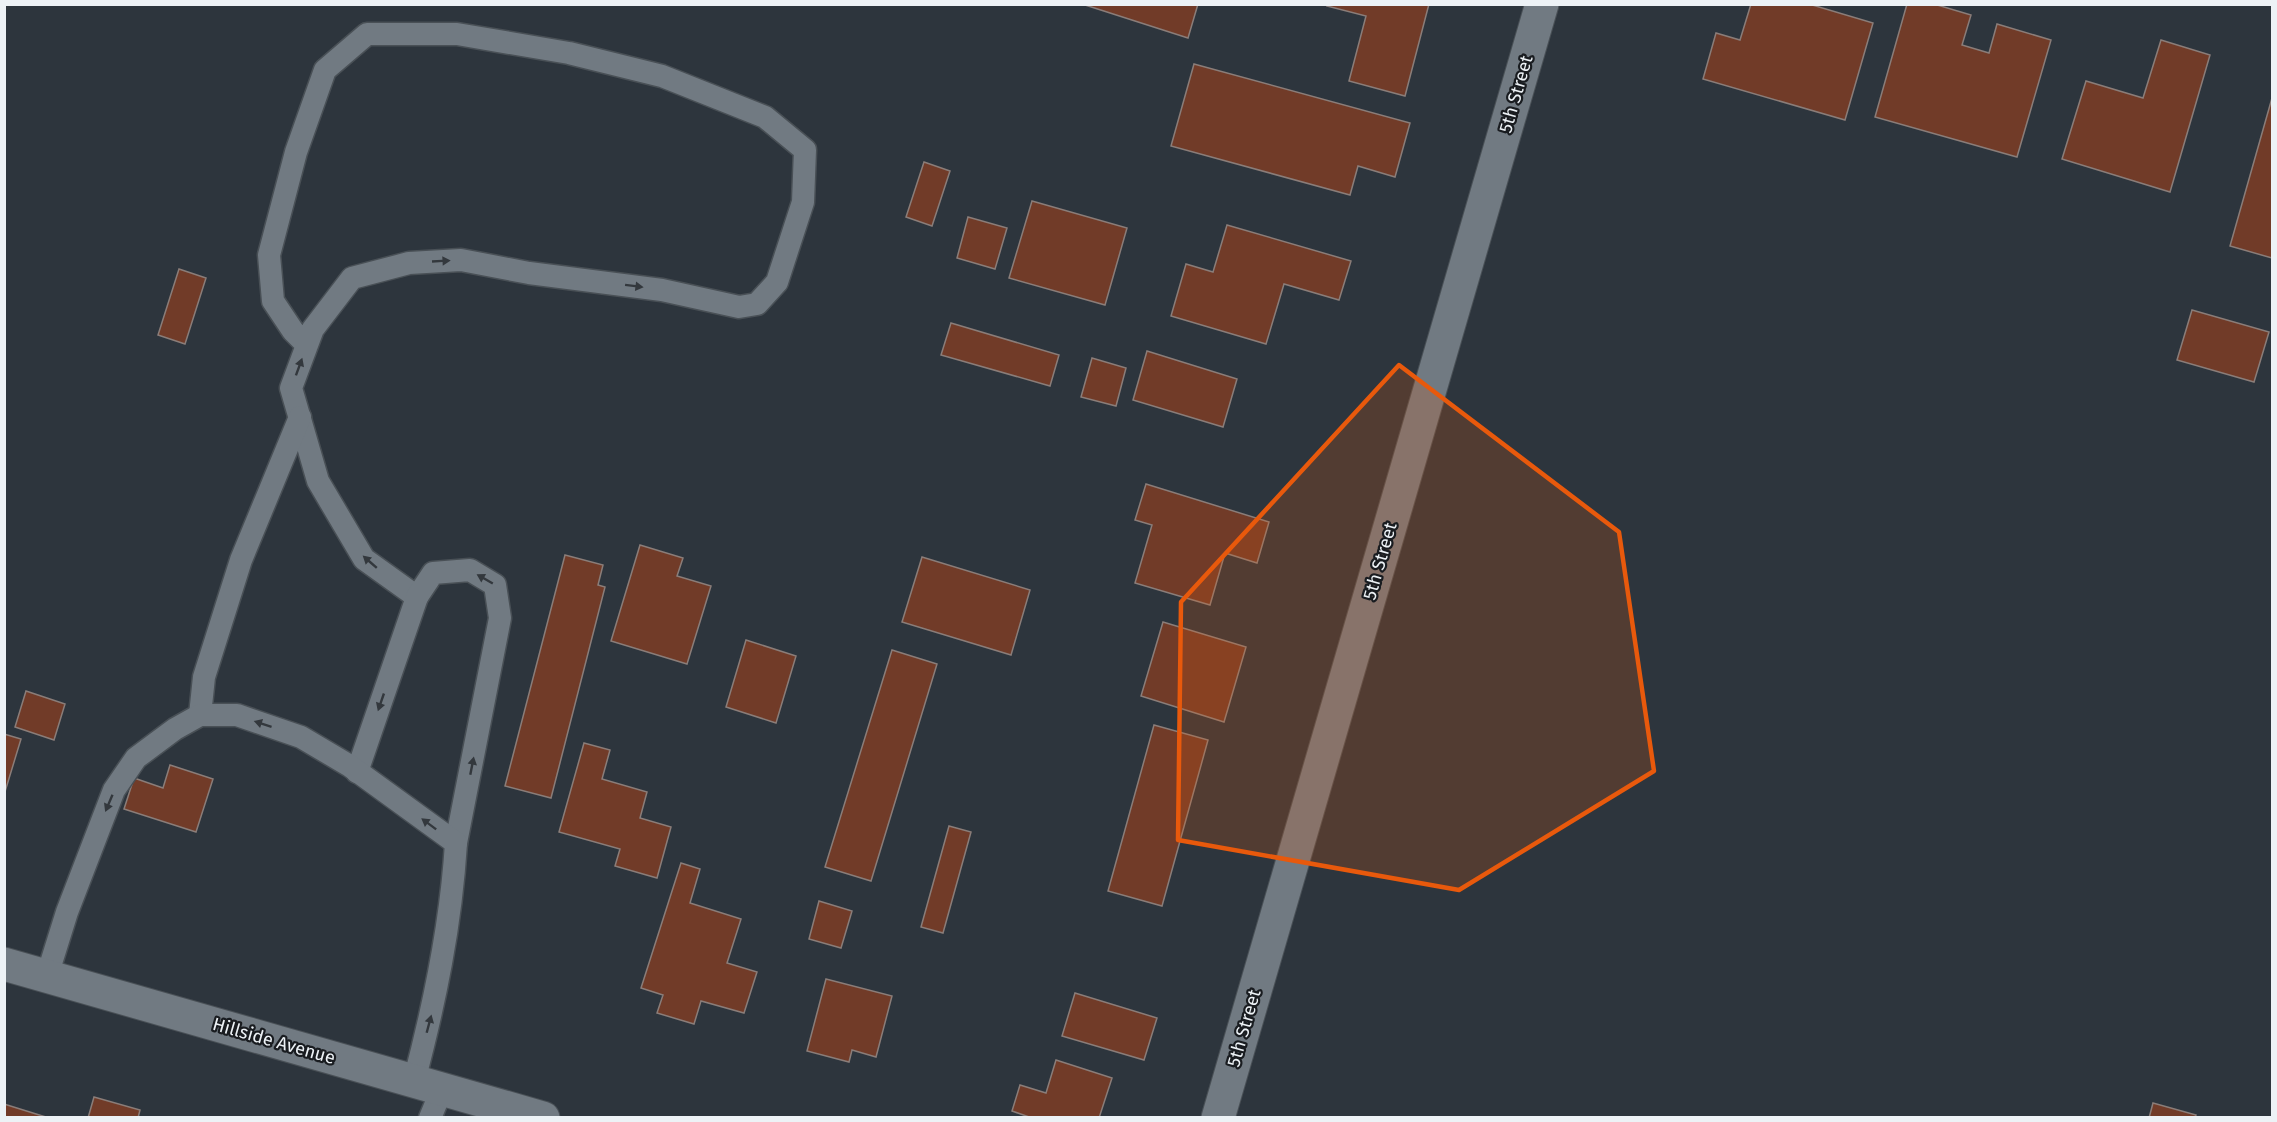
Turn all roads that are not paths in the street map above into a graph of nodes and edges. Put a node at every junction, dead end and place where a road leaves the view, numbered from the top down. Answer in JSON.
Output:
{"nodes":[{"id":1,"x":1542,"y":4,"type":"edge"},
{"id":2,"x":307,"y":345,"type":"junction"},
{"id":3,"x":300,"y":417,"type":"junction"},
{"id":4,"x":417,"y":597,"type":"junction"},
{"id":5,"x":200,"y":714,"type":"junction"},
{"id":6,"x":357,"y":772,"type":"junction"},
{"id":7,"x":456,"y":843,"type":"junction"},
{"id":8,"x":4,"y":964,"type":"edge"},
{"id":9,"x":47,"y":976,"type":"junction"},
{"id":10,"x":429,"y":1096,"type":"edge"},
{"id":11,"x":543,"y":1118,"type":"edge"},
{"id":12,"x":1218,"y":1118,"type":"edge"}],
"edges":[{"from":1,"to":12,"type":"street","name":"5th Street"},
{"from":2,"to":2,"type":"lane","one_way":true},
{"from":3,"to":2,"type":"lane","one_way":true},
{"from":4,"to":3,"type":"lane","one_way":true},
{"from":3,"to":5,"type":"lane"},
{"from":4,"to":6,"type":"lane","one_way":true},
{"from":7,"to":4,"type":"lane","one_way":true},
{"from":6,"to":5,"type":"lane","one_way":true},
{"from":5,"to":9,"type":"lane","one_way":true},
{"from":7,"to":6,"type":"lane","one_way":true},
{"from":10,"to":7,"type":"lane","one_way":true},
{"from":8,"to":9,"type":"street","name":"Hillside Avenue"},
{"from":9,"to":10,"type":"street","name":"Hillside Avenue"},
{"from":10,"to":11,"type":"street","name":"Hillside Avenue"}]}
